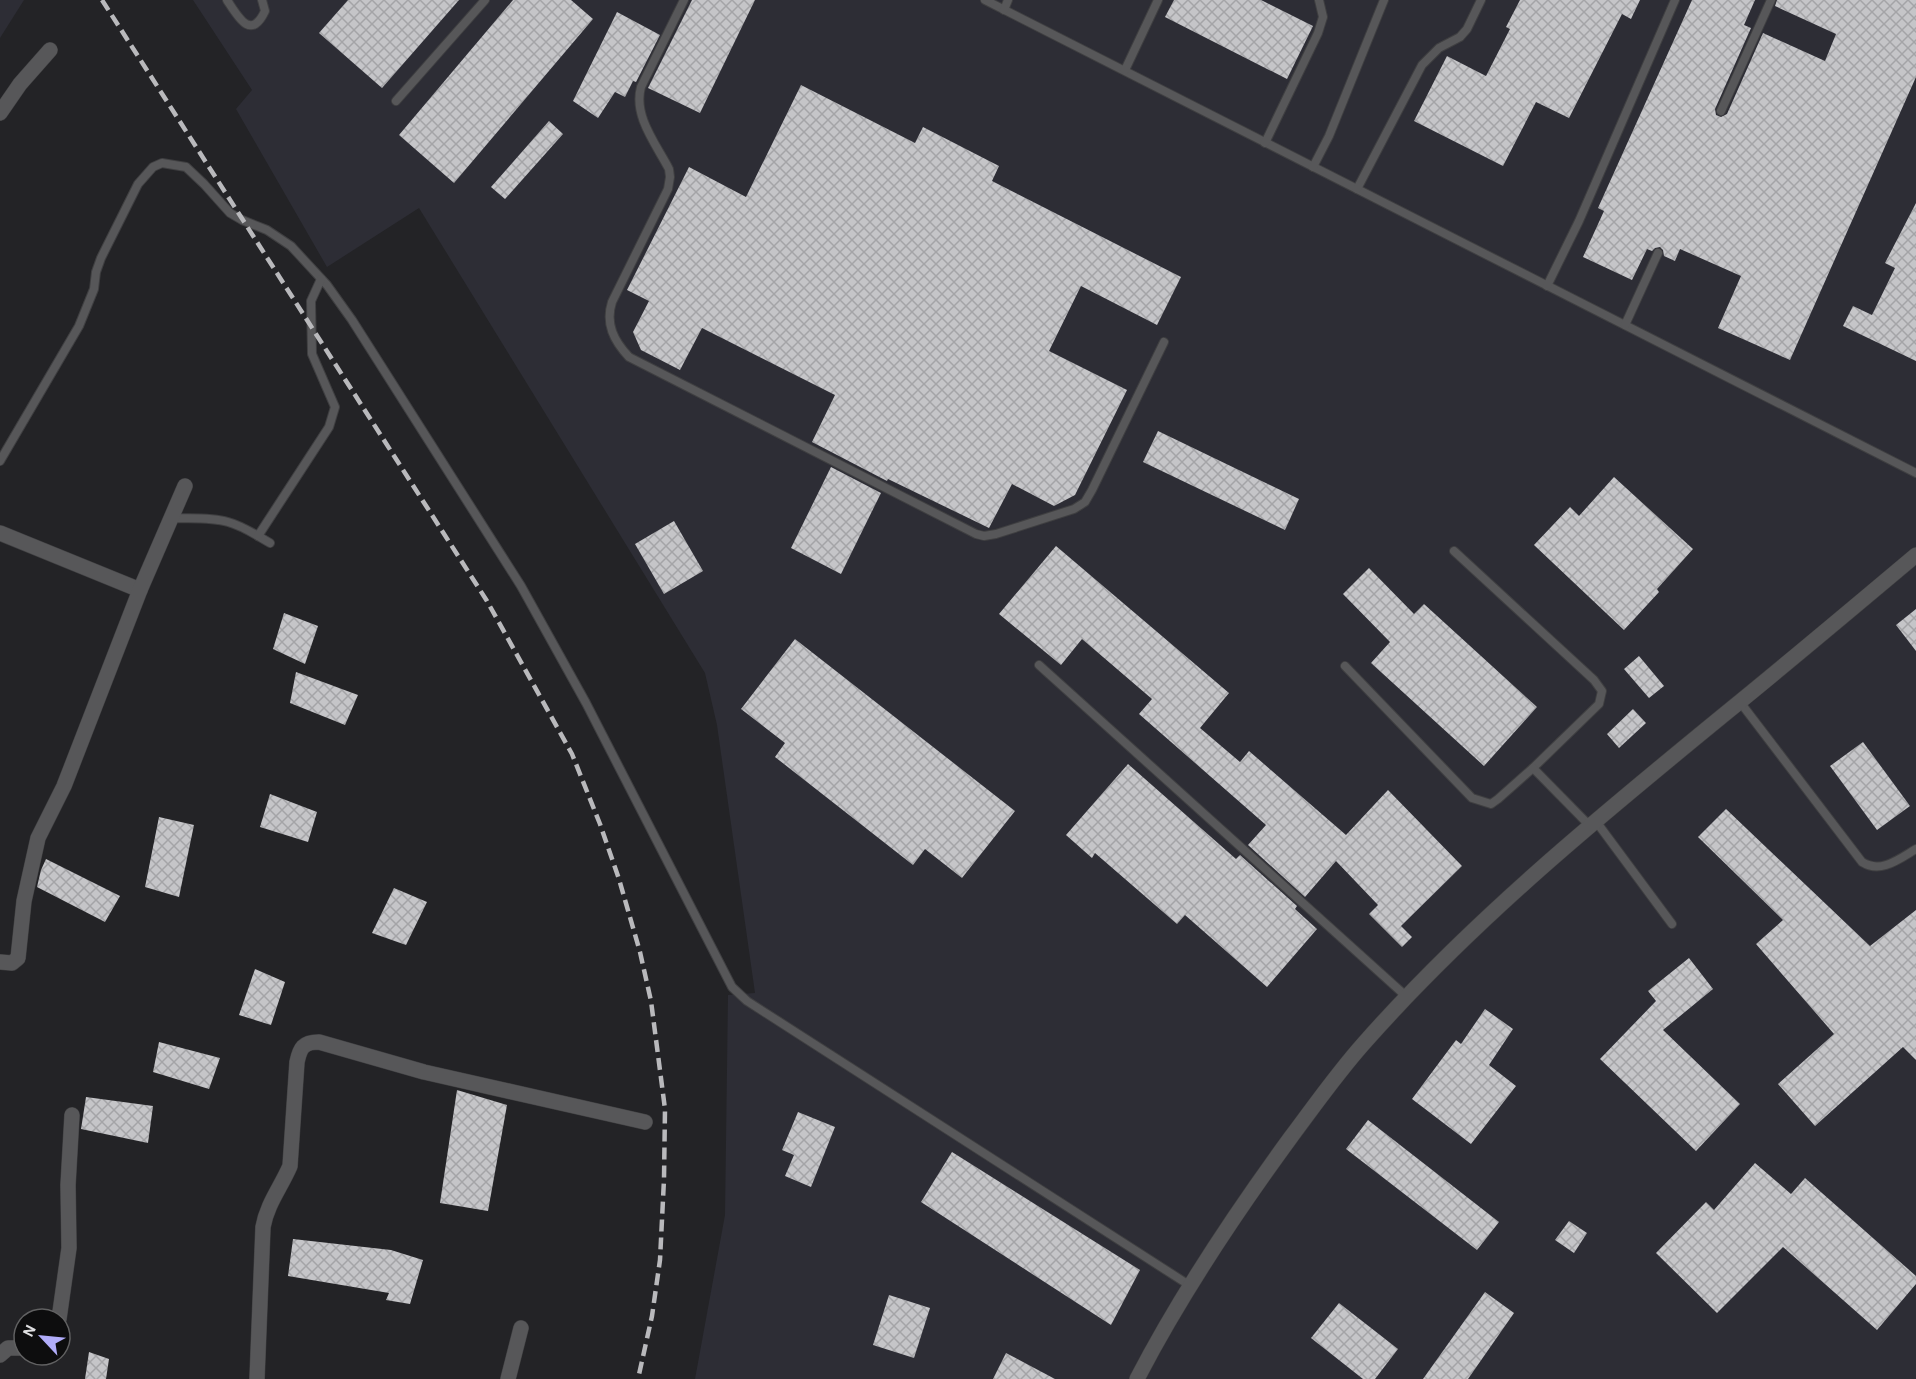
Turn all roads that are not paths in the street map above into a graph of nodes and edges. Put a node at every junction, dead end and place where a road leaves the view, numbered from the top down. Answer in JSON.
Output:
{"nodes":[{"id":1,"x":227,"y":0,"type":"edge"},
{"id":2,"x":262,"y":0,"type":"edge"},
{"id":3,"x":485,"y":0,"type":"edge"},
{"id":4,"x":684,"y":0,"type":"edge"},
{"id":5,"x":985,"y":0,"type":"edge"},
{"id":6,"x":1008,"y":0,"type":"edge"},
{"id":7,"x":1158,"y":0,"type":"edge"},
{"id":8,"x":1319,"y":0,"type":"edge"},
{"id":9,"x":1384,"y":0,"type":"edge"},
{"id":10,"x":1482,"y":0,"type":"edge"},
{"id":11,"x":1675,"y":0,"type":"edge"},
{"id":12,"x":1771,"y":0,"type":"edge"},
{"id":13,"x":1004,"y":10,"type":"junction"},
{"id":14,"x":50,"y":50,"type":"dead end"},
{"id":15,"x":1125,"y":70,"type":"junction"},
{"id":16,"x":396,"y":101,"type":"dead end"},
{"id":17,"x":1721,"y":111,"type":"dead end"},
{"id":18,"x":0,"y":113,"type":"edge"},
{"id":19,"x":1265,"y":143,"type":"junction"},
{"id":20,"x":1313,"y":167,"type":"junction"},
{"id":21,"x":1357,"y":189,"type":"junction"},
{"id":22,"x":1658,"y":253,"type":"dead end"},
{"id":23,"x":321,"y":279,"type":"junction"},
{"id":24,"x":1547,"y":286,"type":"junction"},
{"id":25,"x":1625,"y":325,"type":"junction"},
{"id":26,"x":1164,"y":342,"type":"dead end"},
{"id":27,"x":0,"y":461,"type":"edge"},
{"id":28,"x":1916,"y":473,"type":"edge"},
{"id":29,"x":185,"y":486,"type":"dead end"},
{"id":30,"x":171,"y":519,"type":"junction"},
{"id":31,"x":0,"y":533,"type":"edge"},
{"id":32,"x":258,"y":536,"type":"junction"},
{"id":33,"x":270,"y":543,"type":"dead end"},
{"id":34,"x":1454,"y":551,"type":"dead end"},
{"id":35,"x":1916,"y":555,"type":"edge"},
{"id":36,"x":140,"y":590,"type":"junction"},
{"id":37,"x":1039,"y":665,"type":"dead end"},
{"id":38,"x":1345,"y":666,"type":"dead end"},
{"id":39,"x":1740,"y":702,"type":"junction"},
{"id":40,"x":1533,"y":768,"type":"junction"},
{"id":41,"x":1592,"y":823,"type":"junction"},
{"id":42,"x":1916,"y":849,"type":"edge"},
{"id":43,"x":1671,"y":924,"type":"dead end"},
{"id":44,"x":0,"y":963,"type":"edge"},
{"id":45,"x":1407,"y":997,"type":"junction"},
{"id":46,"x":72,"y":1115,"type":"dead end"},
{"id":47,"x":645,"y":1122,"type":"dead end"},
{"id":48,"x":1190,"y":1285,"type":"junction"},
{"id":49,"x":61,"y":1307,"type":"edge"},
{"id":50,"x":521,"y":1328,"type":"dead end"},
{"id":51,"x":257,"y":1379,"type":"edge"},
{"id":52,"x":508,"y":1379,"type":"edge"},
{"id":53,"x":1137,"y":1379,"type":"edge"}],
"edges":[{"from":1,"to":2,"type":"lane"},
{"from":3,"to":16,"type":"lane"},
{"from":4,"to":26,"type":"lane"},
{"from":5,"to":13,"type":"lane"},
{"from":6,"to":13,"type":"lane"},
{"from":7,"to":15,"type":"lane"},
{"from":8,"to":19,"type":"lane"},
{"from":9,"to":20,"type":"lane"},
{"from":10,"to":21,"type":"lane"},
{"from":11,"to":24,"type":"lane"},
{"from":12,"to":17,"type":"lane"},
{"from":13,"to":15,"type":"lane"},
{"from":14,"to":18,"type":"street"},
{"from":15,"to":19,"type":"lane"},
{"from":19,"to":20,"type":"lane"},
{"from":20,"to":21,"type":"lane"},
{"from":21,"to":24,"type":"lane"},
{"from":22,"to":25,"type":"lane"},
{"from":23,"to":27,"type":"lane"},
{"from":23,"to":32,"type":"lane"},
{"from":23,"to":48,"type":"lane"},
{"from":24,"to":25,"type":"lane"},
{"from":25,"to":28,"type":"lane"},
{"from":29,"to":30,"type":"street"},
{"from":30,"to":32,"type":"lane"},
{"from":30,"to":36,"type":"street"},
{"from":31,"to":36,"type":"street"},
{"from":32,"to":33,"type":"lane"},
{"from":34,"to":40,"type":"lane"},
{"from":35,"to":39,"type":"street"},
{"from":36,"to":44,"type":"street"},
{"from":37,"to":45,"type":"lane"},
{"from":38,"to":40,"type":"lane"},
{"from":39,"to":41,"type":"street"},
{"from":39,"to":42,"type":"lane"},
{"from":40,"to":41,"type":"lane"},
{"from":41,"to":43,"type":"lane"},
{"from":41,"to":45,"type":"street"},
{"from":45,"to":48,"type":"street"},
{"from":46,"to":49,"type":"street"},
{"from":47,"to":51,"type":"street"},
{"from":48,"to":53,"type":"street"},
{"from":50,"to":52,"type":"street"}]}
